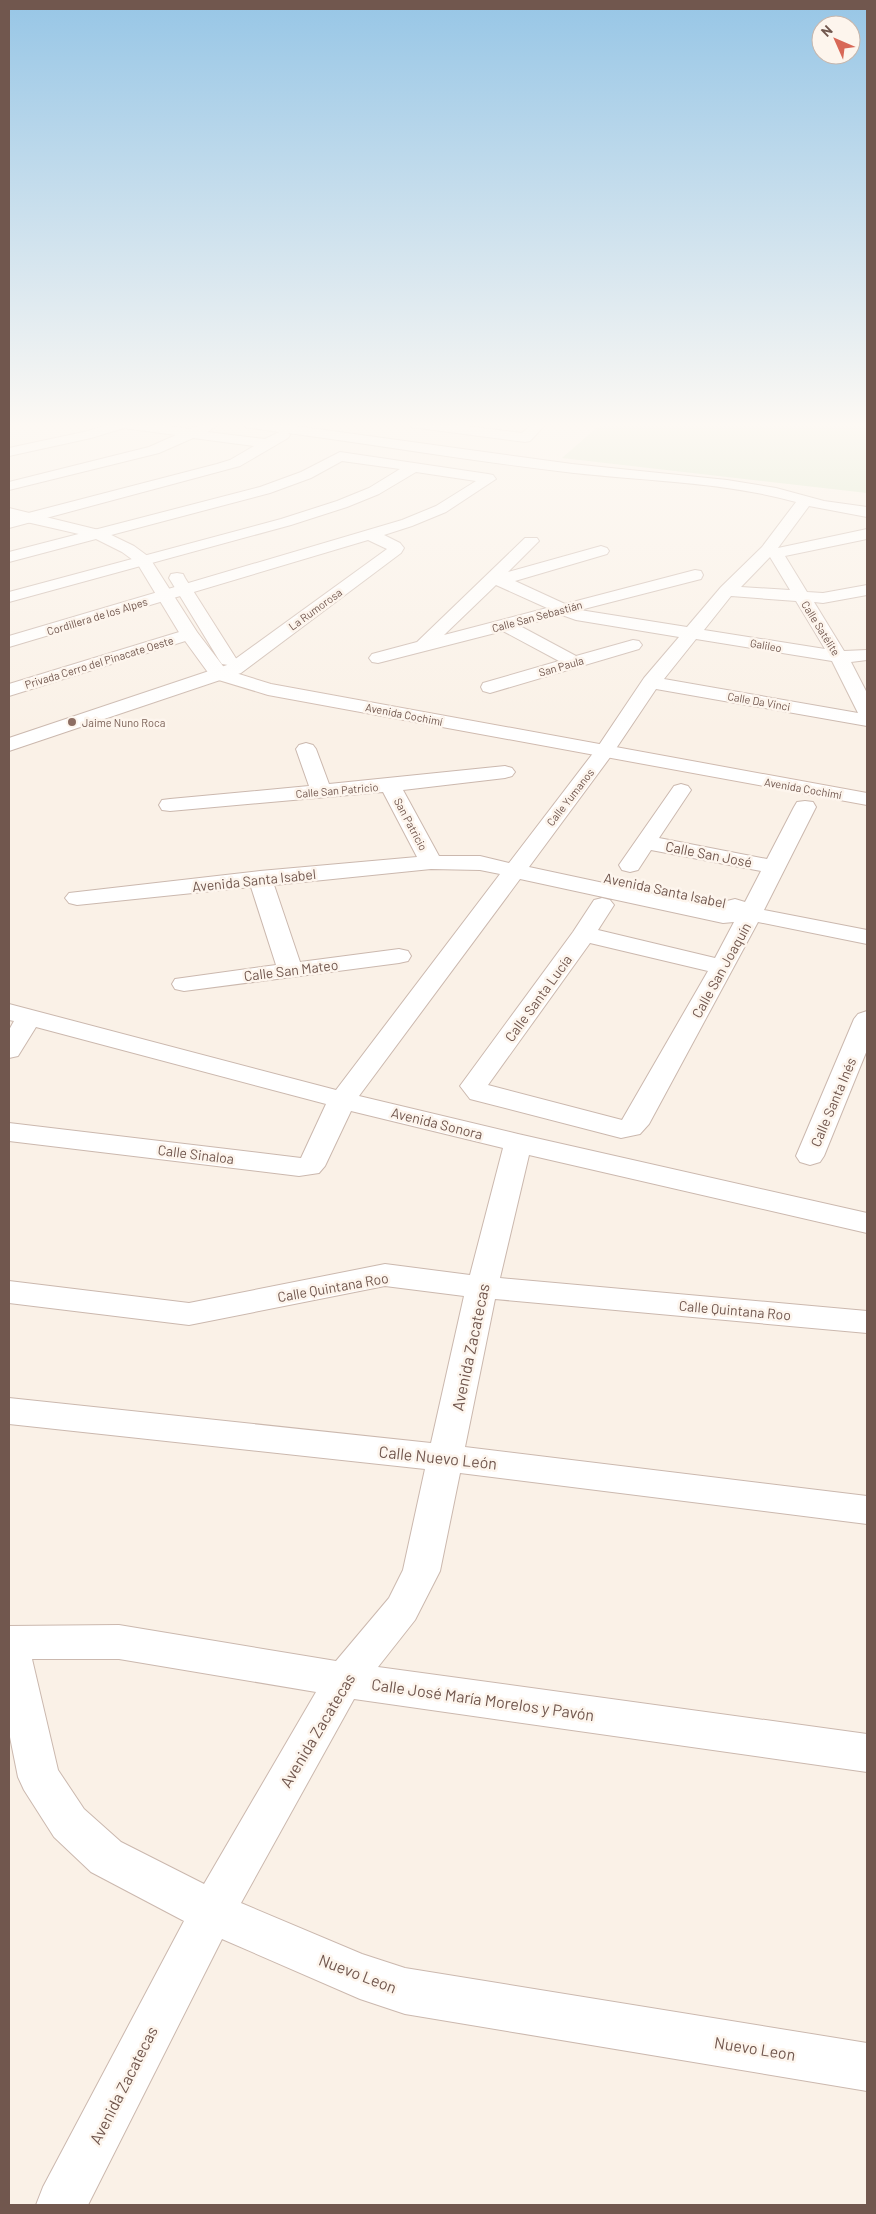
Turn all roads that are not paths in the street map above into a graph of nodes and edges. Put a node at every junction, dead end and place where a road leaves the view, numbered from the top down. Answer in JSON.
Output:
{"nodes":[{"id":1,"x":75,"y":526,"type":"edge"},
{"id":2,"x":87,"y":526,"type":"edge"},
{"id":3,"x":127,"y":526,"type":"edge"},
{"id":4,"x":269,"y":526,"type":"edge"},
{"id":5,"x":394,"y":526,"type":"edge"},
{"id":6,"x":788,"y":526,"type":"edge"},
{"id":7,"x":105,"y":532,"type":"junction"},
{"id":8,"x":867,"y":534,"type":"edge"},
{"id":9,"x":371,"y":535,"type":"junction"},
{"id":10,"x":532,"y":540,"type":"dead end"},
{"id":11,"x":601,"y":551,"type":"dead end"},
{"id":12,"x":772,"y":551,"type":"junction"},
{"id":13,"x":161,"y":554,"type":"junction"},
{"id":14,"x":9,"y":557,"type":"edge"},
{"id":15,"x":143,"y":560,"type":"junction"},
{"id":16,"x":695,"y":576,"type":"dead end"},
{"id":17,"x":496,"y":578,"type":"junction"},
{"id":18,"x":185,"y":590,"type":"junction"},
{"id":19,"x":867,"y":590,"type":"edge"},
{"id":20,"x":727,"y":591,"type":"junction"},
{"id":21,"x":167,"y":595,"type":"junction"},
{"id":22,"x":9,"y":597,"type":"edge"},
{"id":23,"x":802,"y":597,"type":"junction"},
{"id":24,"x":563,"y":609,"type":"junction"},
{"id":25,"x":505,"y":625,"type":"junction"},
{"id":26,"x":692,"y":632,"type":"junction"},
{"id":27,"x":189,"y":634,"type":"junction"},
{"id":28,"x":9,"y":642,"type":"edge"},
{"id":29,"x":633,"y":645,"type":"dead end"},
{"id":30,"x":423,"y":646,"type":"junction"},
{"id":31,"x":867,"y":655,"type":"edge"},
{"id":32,"x":839,"y":657,"type":"junction"},
{"id":33,"x":378,"y":658,"type":"dead end"},
{"id":34,"x":574,"y":662,"type":"junction"},
{"id":35,"x":227,"y":671,"type":"junction"},
{"id":36,"x":651,"y":682,"type":"junction"},
{"id":37,"x":490,"y":687,"type":"dead end"},
{"id":38,"x":9,"y":690,"type":"edge"},
{"id":39,"x":867,"y":711,"type":"edge"},
{"id":40,"x":867,"y":720,"type":"edge"},
{"id":41,"x":9,"y":745,"type":"edge"},
{"id":42,"x":608,"y":747,"type":"junction"},
{"id":43,"x":306,"y":749,"type":"dead end"},
{"id":44,"x":505,"y":772,"type":"dead end"},
{"id":45,"x":390,"y":785,"type":"junction"},
{"id":46,"x":867,"y":788,"type":"edge"},
{"id":47,"x":681,"y":790,"type":"dead end"},
{"id":48,"x":321,"y":791,"type":"junction"},
{"id":49,"x":867,"y":799,"type":"edge"},
{"id":50,"x":170,"y":805,"type":"dead end"},
{"id":51,"x":804,"y":807,"type":"dead end"},
{"id":52,"x":644,"y":842,"type":"junction"},
{"id":53,"x":431,"y":862,"type":"junction"},
{"id":54,"x":519,"y":863,"type":"junction"},
{"id":55,"x":630,"y":865,"type":"dead end"},
{"id":56,"x":773,"y":867,"type":"junction"},
{"id":57,"x":260,"y":878,"type":"junction"},
{"id":58,"x":77,"y":898,"type":"dead end"},
{"id":59,"x":602,"y":904,"type":"dead end"},
{"id":60,"x":751,"y":914,"type":"junction"},
{"id":61,"x":584,"y":934,"type":"junction"},
{"id":62,"x":867,"y":937,"type":"edge"},
{"id":63,"x":399,"y":956,"type":"dead end"},
{"id":64,"x":723,"y":967,"type":"junction"},
{"id":65,"x":290,"y":970,"type":"junction"},
{"id":66,"x":184,"y":984,"type":"dead end"},
{"id":67,"x":19,"y":1015,"type":"edge"},
{"id":68,"x":867,"y":1020,"type":"edge"},
{"id":69,"x":9,"y":1050,"type":"edge"},
{"id":70,"x":342,"y":1100,"type":"junction"},
{"id":71,"x":630,"y":1128,"type":"joint"},
{"id":72,"x":9,"y":1132,"type":"edge"},
{"id":73,"x":518,"y":1142,"type":"junction"},
{"id":74,"x":810,"y":1156,"type":"dead end"},
{"id":75,"x":867,"y":1223,"type":"edge"},
{"id":76,"x":482,"y":1287,"type":"junction"},
{"id":77,"x":9,"y":1292,"type":"edge"},
{"id":78,"x":867,"y":1322,"type":"edge"},
{"id":79,"x":9,"y":1411,"type":"edge"},
{"id":80,"x":446,"y":1458,"type":"junction"},
{"id":81,"x":867,"y":1510,"type":"edge"},
{"id":82,"x":9,"y":1643,"type":"edge"},
{"id":83,"x":344,"y":1680,"type":"junction"},
{"id":84,"x":867,"y":1753,"type":"edge"},
{"id":85,"x":212,"y":1912,"type":"junction"},
{"id":86,"x":867,"y":2067,"type":"edge"},
{"id":87,"x":61,"y":2205,"type":"edge"}],
"edges":[{"from":1,"to":7,"type":"street"},
{"from":2,"to":7,"type":"street"},
{"from":3,"to":7,"type":"street"},
{"from":4,"to":13,"type":"street"},
{"from":5,"to":9,"type":"street","name":"Cordillera de los Alpes"},
{"from":6,"to":12,"type":"street","name":"Calle Yumanos"},
{"from":7,"to":13,"type":"street"},
{"from":7,"to":14,"type":"street"},
{"from":7,"to":15,"type":"street"},
{"from":8,"to":12,"type":"street"},
{"from":9,"to":18,"type":"street","name":"Cordillera de los Alpes"},
{"from":9,"to":35,"type":"street","name":"La Rumorosa"},
{"from":10,"to":17,"type":"street"},
{"from":11,"to":17,"type":"street"},
{"from":12,"to":20,"type":"street","name":"Calle Yumanos"},
{"from":12,"to":23,"type":"street","name":"Calle Satélite"},
{"from":13,"to":15,"type":"street"},
{"from":13,"to":18,"type":"street"},
{"from":15,"to":21,"type":"street"},
{"from":15,"to":22,"type":"street"},
{"from":16,"to":24,"type":"street","name":"Calle San Sebastián"},
{"from":17,"to":24,"type":"street","name":"Galileo"},
{"from":17,"to":30,"type":"street"},
{"from":18,"to":21,"type":"street","name":"Cordillera de los Alpes"},
{"from":18,"to":35,"type":"street"},
{"from":19,"to":23,"type":"street"},
{"from":20,"to":23,"type":"street"},
{"from":20,"to":26,"type":"street","name":"Calle Yumanos"},
{"from":21,"to":27,"type":"street"},
{"from":21,"to":28,"type":"street","name":"Cordillera de los Alpes"},
{"from":23,"to":32,"type":"street","name":"Calle Satélite"},
{"from":24,"to":25,"type":"street","name":"Calle San Sebastián"},
{"from":24,"to":26,"type":"street","name":"Galileo"},
{"from":25,"to":30,"type":"street","name":"Calle San Sebastián"},
{"from":25,"to":34,"type":"street"},
{"from":26,"to":32,"type":"street","name":"Galileo"},
{"from":26,"to":36,"type":"street","name":"Calle Yumanos"},
{"from":27,"to":35,"type":"street"},
{"from":27,"to":38,"type":"street","name":"Privada Cerro del Pinacate Oeste"},
{"from":29,"to":34,"type":"street","name":"San Paula"},
{"from":30,"to":33,"type":"street","name":"Calle San Sebastián"},
{"from":31,"to":32,"type":"street","name":"Galileo"},
{"from":32,"to":39,"type":"street","name":"Calle Satélite"},
{"from":34,"to":37,"type":"street","name":"San Paula"},
{"from":35,"to":41,"type":"street"},
{"from":35,"to":42,"type":"street","name":"Avenida Cochimí"},
{"from":36,"to":40,"type":"street","name":"Calle Da Vinci"},
{"from":36,"to":42,"type":"street","name":"Calle Yumanos"},
{"from":42,"to":46,"type":"street","name":"Avenida Cochimí"},
{"from":42,"to":49,"type":"street","name":"Avenida Cochimí"},
{"from":42,"to":54,"type":"street","name":"Calle Yumanos"},
{"from":43,"to":48,"type":"street"},
{"from":44,"to":45,"type":"street","name":"Calle San Patricio"},
{"from":45,"to":48,"type":"street","name":"Calle San Patricio"},
{"from":45,"to":53,"type":"street","name":"San Patricio"},
{"from":47,"to":52,"type":"street"},
{"from":48,"to":50,"type":"street","name":"Calle San Patricio"},
{"from":51,"to":56,"type":"street","name":"Calle San Joaquín"},
{"from":52,"to":55,"type":"street"},
{"from":52,"to":56,"type":"street","name":"Calle San José"},
{"from":53,"to":54,"type":"street","name":"Avenida Santa Isabel"},
{"from":53,"to":57,"type":"street","name":"Avenida Santa Isabel"},
{"from":54,"to":60,"type":"street","name":"Avenida Santa Isabel"},
{"from":54,"to":70,"type":"street","name":"Calle Yumanos"},
{"from":56,"to":60,"type":"street","name":"Calle San Joaquín"},
{"from":57,"to":58,"type":"street","name":"Avenida Santa Isabel"},
{"from":57,"to":65,"type":"street"},
{"from":59,"to":61,"type":"street","name":"Calle Santa Lucía"},
{"from":60,"to":62,"type":"street","name":"Avenida Santa Isabel"},
{"from":60,"to":64,"type":"street","name":"Calle San Joaquín"},
{"from":61,"to":64,"type":"street"},
{"from":61,"to":71,"type":"street","name":"Calle Santa Lucía"},
{"from":63,"to":65,"type":"street","name":"Calle San Mateo"},
{"from":64,"to":71,"type":"street","name":"Calle San Joaquín"},
{"from":65,"to":66,"type":"street","name":"Calle San Mateo"},
{"from":67,"to":69,"type":"street"},
{"from":67,"to":70,"type":"street","name":"Avenida Sonora"},
{"from":68,"to":74,"type":"street","name":"Calle Santa Inés"},
{"from":70,"to":72,"type":"street","name":"Calle Sinaloa"},
{"from":70,"to":73,"type":"street","name":"Avenida Sonora"},
{"from":73,"to":75,"type":"street","name":"Avenida Sonora"},
{"from":73,"to":76,"type":"street","name":"Avenida Zacatecas"},
{"from":76,"to":77,"type":"street","name":"Calle Quintana Roo"},
{"from":76,"to":78,"type":"street","name":"Calle Quintana Roo"},
{"from":76,"to":80,"type":"street","name":"Avenida Zacatecas"},
{"from":79,"to":80,"type":"street","name":"Calle Nuevo León"},
{"from":80,"to":81,"type":"street","name":"Calle Nuevo León"},
{"from":80,"to":83,"type":"street","name":"Avenida Zacatecas"},
{"from":82,"to":83,"type":"street","name":"Calle José María Morelos y Pavón"},
{"from":82,"to":85,"type":"street","name":"Nuevo Leon"},
{"from":83,"to":84,"type":"street","name":"Calle José María Morelos y Pavón"},
{"from":83,"to":85,"type":"street","name":"Avenida Zacatecas"},
{"from":85,"to":86,"type":"street","name":"Nuevo Leon"},
{"from":85,"to":87,"type":"street","name":"Avenida Zacatecas"}]}
